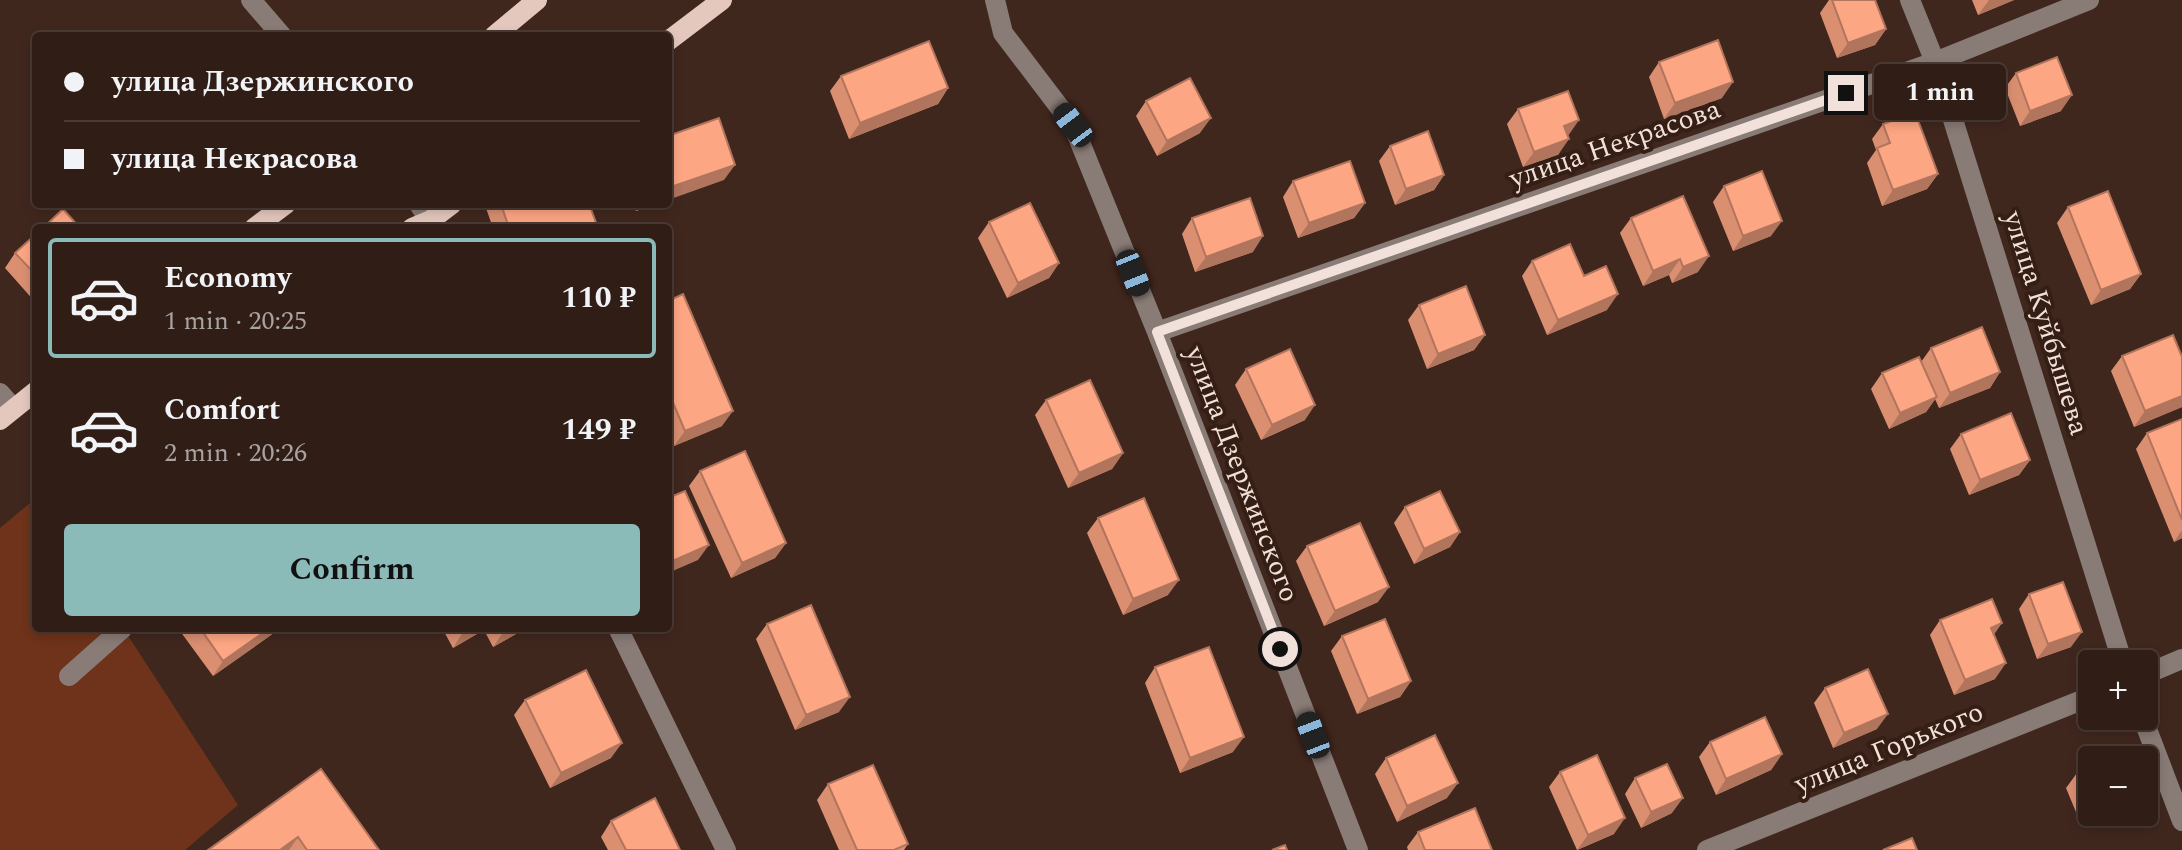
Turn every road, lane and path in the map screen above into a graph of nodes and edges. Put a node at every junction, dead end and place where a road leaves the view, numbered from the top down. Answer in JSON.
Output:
{"nodes":[{"id":1,"x":251,"y":0,"type":"edge"},
{"id":2,"x":537,"y":0,"type":"edge"},
{"id":3,"x":722,"y":0,"type":"edge"},
{"id":4,"x":995,"y":0,"type":"edge"},
{"id":5,"x":1910,"y":0,"type":"edge"},
{"id":6,"x":2089,"y":0,"type":"edge"},
{"id":7,"x":279,"y":32,"type":"edge"},
{"id":8,"x":499,"y":32,"type":"edge"},
{"id":9,"x":672,"y":38,"type":"edge"},
{"id":10,"x":1935,"y":62,"type":"junction"},
{"id":11,"x":281,"y":208,"type":"edge"},
{"id":12,"x":445,"y":208,"type":"edge"},
{"id":13,"x":424,"y":220,"type":"edge"},
{"id":14,"x":259,"y":224,"type":"edge"},
{"id":15,"x":1157,"y":332,"type":"junction"},
{"id":16,"x":32,"y":396,"type":"edge"},
{"id":17,"x":4,"y":407,"type":"edge"},
{"id":18,"x":118,"y":632,"type":"edge"},
{"id":19,"x":620,"y":632,"type":"edge"},
{"id":20,"x":2119,"y":650,"type":"edge"},
{"id":21,"x":2182,"y":659,"type":"edge"},
{"id":22,"x":2158,"y":669,"type":"edge"},
{"id":23,"x":69,"y":676,"type":"dead end"},
{"id":24,"x":2078,"y":702,"type":"edge"},
{"id":25,"x":2147,"y":730,"type":"edge"},
{"id":26,"x":2182,"y":821,"type":"edge"},
{"id":27,"x":726,"y":850,"type":"edge"},
{"id":28,"x":1358,"y":850,"type":"edge"},
{"id":29,"x":1707,"y":850,"type":"edge"}],
"edges":[{"from":1,"to":7,"type":"street"},
{"from":2,"to":8,"type":"main road"},
{"from":3,"to":9,"type":"main road"},
{"from":4,"to":15,"type":"street","name":"улица Дзержинского"},
{"from":5,"to":10,"type":"street","name":"улица Куйбышева"},
{"from":6,"to":10,"type":"street","name":"улица Некрасова"},
{"from":10,"to":15,"type":"street","name":"улица Некрасова"},
{"from":10,"to":20,"type":"street","name":"улица Куйбышева"},
{"from":11,"to":14,"type":"main road"},
{"from":12,"to":13,"type":"main road"},
{"from":15,"to":28,"type":"street","name":"улица Дзержинского"},
{"from":16,"to":17,"type":"main road"},
{"from":18,"to":23,"type":"street"},
{"from":19,"to":27,"type":"street"},
{"from":21,"to":22,"type":"street"},
{"from":24,"to":29,"type":"street","name":"улица Горького"},
{"from":25,"to":26,"type":"street"}]}
